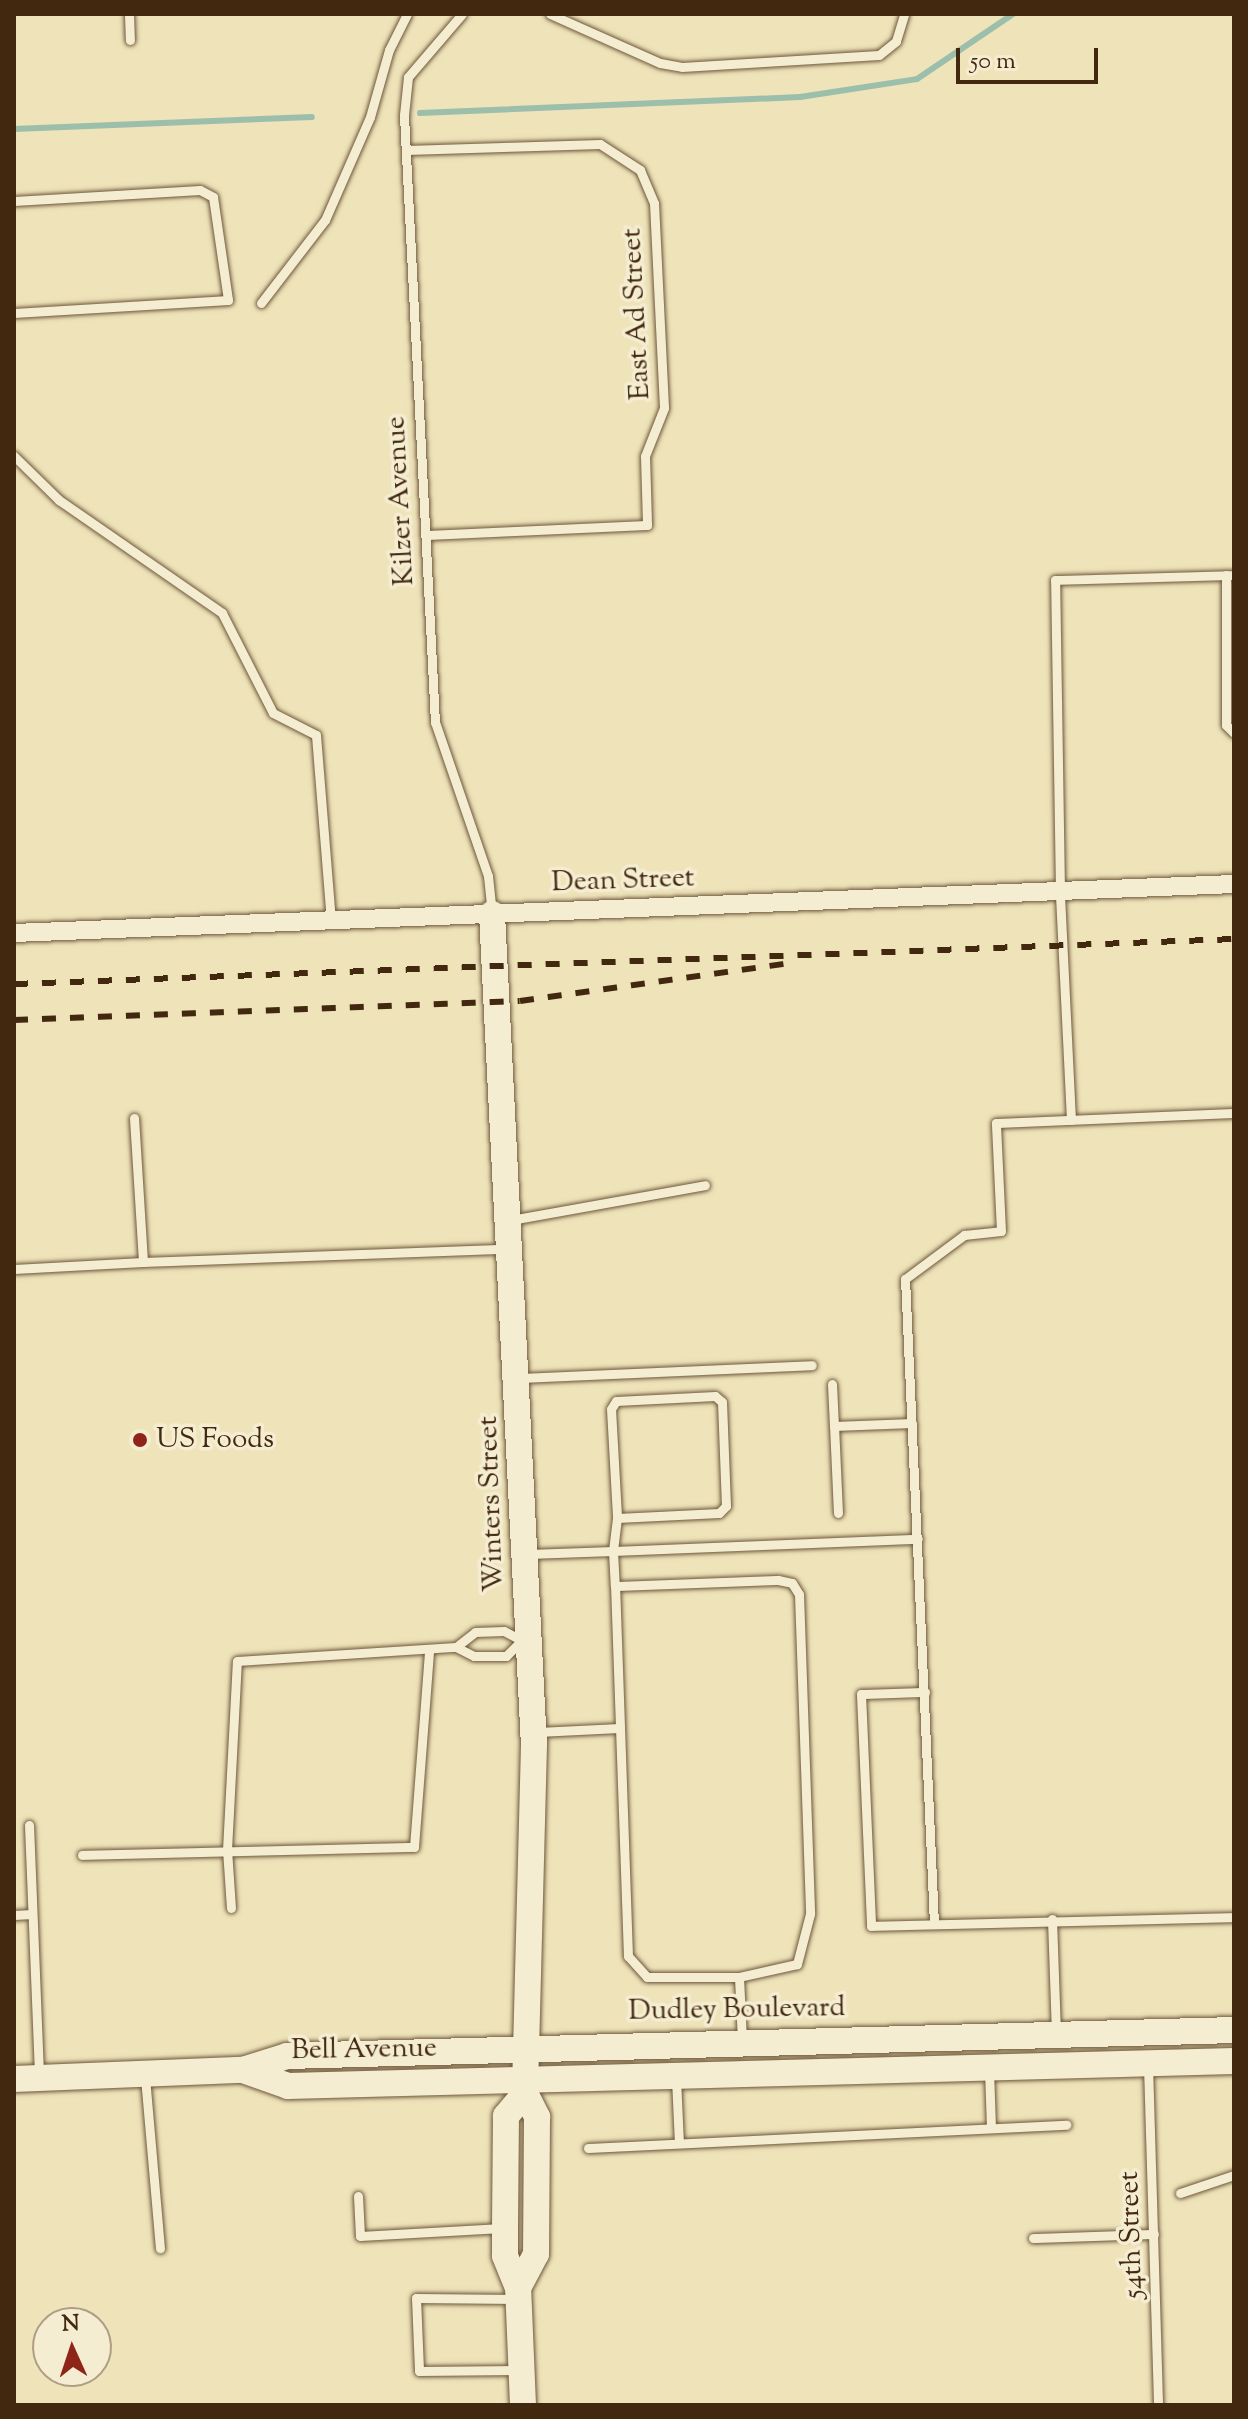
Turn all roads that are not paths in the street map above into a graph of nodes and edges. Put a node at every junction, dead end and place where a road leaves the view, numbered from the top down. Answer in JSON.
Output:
{"nodes":[{"id":1,"x":129,"y":14,"type":"edge"},
{"id":2,"x":407,"y":14,"type":"edge"},
{"id":3,"x":462,"y":14,"type":"edge"},
{"id":4,"x":550,"y":14,"type":"edge"},
{"id":5,"x":904,"y":14,"type":"edge"},
{"id":6,"x":130,"y":40,"type":"dead end"},
{"id":7,"x":406,"y":150,"type":"junction"},
{"id":8,"x":14,"y":201,"type":"edge"},
{"id":9,"x":261,"y":303,"type":"dead end"},
{"id":10,"x":14,"y":313,"type":"edge"},
{"id":11,"x":14,"y":456,"type":"edge"},
{"id":12,"x":426,"y":535,"type":"junction"},
{"id":13,"x":1230,"y":575,"type":"edge"},
{"id":14,"x":1234,"y":733,"type":"edge"},
{"id":15,"x":1234,"y":884,"type":"edge"},
{"id":16,"x":1060,"y":891,"type":"junction"},
{"id":17,"x":492,"y":914,"type":"junction"},
{"id":18,"x":331,"y":920,"type":"junction"},
{"id":19,"x":14,"y":933,"type":"edge"},
{"id":20,"x":1234,"y":1113,"type":"edge"},
{"id":21,"x":134,"y":1118,"type":"dead end"},
{"id":22,"x":1071,"y":1120,"type":"junction"},
{"id":23,"x":705,"y":1185,"type":"dead end"},
{"id":24,"x":511,"y":1220,"type":"junction"},
{"id":25,"x":512,"y":1249,"type":"junction"},
{"id":26,"x":143,"y":1262,"type":"junction"},
{"id":27,"x":14,"y":1269,"type":"edge"},
{"id":28,"x":812,"y":1365,"type":"dead end"},
{"id":29,"x":519,"y":1378,"type":"junction"},
{"id":30,"x":832,"y":1384,"type":"dead end"},
{"id":31,"x":912,"y":1423,"type":"junction"},
{"id":32,"x":834,"y":1426,"type":"junction"},
{"id":33,"x":838,"y":1513,"type":"dead end"},
{"id":34,"x":617,"y":1518,"type":"junction"},
{"id":35,"x":918,"y":1539,"type":"junction"},
{"id":36,"x":613,"y":1551,"type":"junction"},
{"id":37,"x":527,"y":1554,"type":"junction"},
{"id":38,"x":615,"y":1586,"type":"junction"},
{"id":39,"x":525,"y":1642,"type":"junction"},
{"id":40,"x":456,"y":1647,"type":"junction"},
{"id":41,"x":429,"y":1650,"type":"junction"},
{"id":42,"x":925,"y":1692,"type":"junction"},
{"id":43,"x":620,"y":1728,"type":"junction"},
{"id":44,"x":534,"y":1732,"type":"junction"},
{"id":45,"x":29,"y":1825,"type":"dead end"},
{"id":46,"x":227,"y":1850,"type":"junction"},
{"id":47,"x":82,"y":1855,"type":"dead end"},
{"id":48,"x":231,"y":1908,"type":"dead end"},
{"id":49,"x":32,"y":1914,"type":"junction"},
{"id":50,"x":14,"y":1915,"type":"edge"},
{"id":51,"x":1234,"y":1917,"type":"edge"},
{"id":52,"x":1052,"y":1919,"type":"junction"},
{"id":53,"x":934,"y":1924,"type":"junction"},
{"id":54,"x":739,"y":1977,"type":"junction"},
{"id":55,"x":1234,"y":2030,"type":"edge"},
{"id":56,"x":1056,"y":2034,"type":"junction"},
{"id":57,"x":742,"y":2041,"type":"junction"},
{"id":58,"x":527,"y":2047,"type":"junction"},
{"id":59,"x":1234,"y":2061,"type":"edge"},
{"id":60,"x":1148,"y":2064,"type":"junction"},
{"id":61,"x":989,"y":2067,"type":"junction"},
{"id":62,"x":243,"y":2070,"type":"junction"},
{"id":63,"x":144,"y":2074,"type":"junction"},
{"id":64,"x":676,"y":2074,"type":"junction"},
{"id":65,"x":27,"y":2079,"type":"edge"},
{"id":66,"x":525,"y":2086,"type":"junction"},
{"id":67,"x":1066,"y":2125,"type":"dead end"},
{"id":68,"x":991,"y":2128,"type":"junction"},
{"id":69,"x":679,"y":2143,"type":"junction"},
{"id":70,"x":588,"y":2148,"type":"dead end"},
{"id":71,"x":1234,"y":2175,"type":"edge"},
{"id":72,"x":1180,"y":2193,"type":"dead end"},
{"id":73,"x":358,"y":2196,"type":"dead end"},
{"id":74,"x":505,"y":2228,"type":"junction"},
{"id":75,"x":1154,"y":2234,"type":"junction"},
{"id":76,"x":1033,"y":2238,"type":"dead end"},
{"id":77,"x":160,"y":2248,"type":"dead end"},
{"id":78,"x":519,"y":2294,"type":"junction"},
{"id":79,"x":521,"y":2370,"type":"junction"},
{"id":80,"x":523,"y":2405,"type":"edge"},
{"id":81,"x":1158,"y":2405,"type":"edge"}],
"edges":[{"from":1,"to":6,"type":"lane"},
{"from":2,"to":9,"type":"lane"},
{"from":3,"to":7,"type":"lane","name":"Kilzer Avenue"},
{"from":4,"to":5,"type":"lane"},
{"from":7,"to":12,"type":"lane","name":"Kilzer Avenue"},
{"from":7,"to":12,"type":"lane","name":"East Ad Street"},
{"from":8,"to":10,"type":"lane"},
{"from":11,"to":18,"type":"lane"},
{"from":12,"to":17,"type":"lane","name":"Kilzer Avenue"},
{"from":13,"to":14,"type":"lane"},
{"from":13,"to":16,"type":"lane"},
{"from":15,"to":16,"type":"street","name":"Dean Street"},
{"from":16,"to":17,"type":"street","name":"Dean Street"},
{"from":16,"to":22,"type":"lane"},
{"from":17,"to":18,"type":"street","name":"Dean Street"},
{"from":17,"to":24,"type":"main road","name":"Winters Street"},
{"from":18,"to":19,"type":"street","name":"Dean Street"},
{"from":20,"to":22,"type":"lane"},
{"from":21,"to":26,"type":"lane"},
{"from":22,"to":31,"type":"lane"},
{"from":23,"to":24,"type":"lane"},
{"from":24,"to":25,"type":"main road","name":"Winters Street"},
{"from":25,"to":26,"type":"lane"},
{"from":25,"to":29,"type":"main road","name":"Winters Street"},
{"from":26,"to":27,"type":"lane"},
{"from":28,"to":29,"type":"lane"},
{"from":29,"to":37,"type":"main road","name":"Winters Street"},
{"from":30,"to":32,"type":"lane"},
{"from":31,"to":32,"type":"lane"},
{"from":31,"to":35,"type":"lane"},
{"from":32,"to":33,"type":"lane"},
{"from":34,"to":34,"type":"lane"},
{"from":34,"to":36,"type":"lane"},
{"from":35,"to":36,"type":"lane"},
{"from":35,"to":42,"type":"lane"},
{"from":36,"to":37,"type":"lane"},
{"from":36,"to":38,"type":"lane"},
{"from":37,"to":39,"type":"main road","name":"Winters Street"},
{"from":38,"to":43,"type":"lane"},
{"from":38,"to":54,"type":"lane"},
{"from":39,"to":40,"type":"lane"},
{"from":39,"to":40,"type":"lane"},
{"from":39,"to":44,"type":"main road","name":"Winters Street"},
{"from":40,"to":41,"type":"lane"},
{"from":41,"to":46,"type":"lane"},
{"from":41,"to":46,"type":"lane"},
{"from":42,"to":53,"type":"lane"},
{"from":42,"to":53,"type":"lane"},
{"from":43,"to":44,"type":"lane"},
{"from":43,"to":54,"type":"lane"},
{"from":44,"to":58,"type":"main road","name":"Winters Street"},
{"from":45,"to":49,"type":"lane"},
{"from":46,"to":47,"type":"lane"},
{"from":46,"to":48,"type":"lane"},
{"from":49,"to":50,"type":"lane"},
{"from":49,"to":65,"type":"lane"},
{"from":51,"to":52,"type":"lane"},
{"from":52,"to":53,"type":"lane"},
{"from":52,"to":56,"type":"lane"},
{"from":54,"to":57,"type":"lane"},
{"from":55,"to":56,"type":"main road","name":"Dudley Boulevard"},
{"from":56,"to":57,"type":"main road","name":"Dudley Boulevard"},
{"from":57,"to":58,"type":"main road","name":"Dudley Boulevard"},
{"from":58,"to":62,"type":"main road","name":"Dudley Boulevard"},
{"from":58,"to":66,"type":"main road","name":"Winters Street"},
{"from":59,"to":60,"type":"main road"},
{"from":60,"to":61,"type":"main road"},
{"from":60,"to":75,"type":"lane","name":"54th Street"},
{"from":61,"to":64,"type":"main road"},
{"from":61,"to":68,"type":"lane"},
{"from":62,"to":63,"type":"main road","name":"Bell Avenue"},
{"from":62,"to":66,"type":"main road","name":"Bell Avenue"},
{"from":63,"to":65,"type":"main road","name":"Bell Avenue"},
{"from":63,"to":77,"type":"lane"},
{"from":64,"to":66,"type":"main road"},
{"from":64,"to":69,"type":"lane"},
{"from":66,"to":74,"type":"main road","name":"Winters Street"},
{"from":66,"to":78,"type":"main road","name":"Winters Street"},
{"from":67,"to":68,"type":"lane"},
{"from":68,"to":69,"type":"lane"},
{"from":69,"to":70,"type":"lane"},
{"from":71,"to":72,"type":"lane"},
{"from":73,"to":74,"type":"lane"},
{"from":74,"to":78,"type":"main road","name":"Winters Street"},
{"from":75,"to":76,"type":"lane"},
{"from":75,"to":81,"type":"lane","name":"54th Street"},
{"from":78,"to":79,"type":"main road","name":"Winters Street"},
{"from":78,"to":79,"type":"lane"},
{"from":79,"to":80,"type":"main road","name":"Winters Street"}]}
